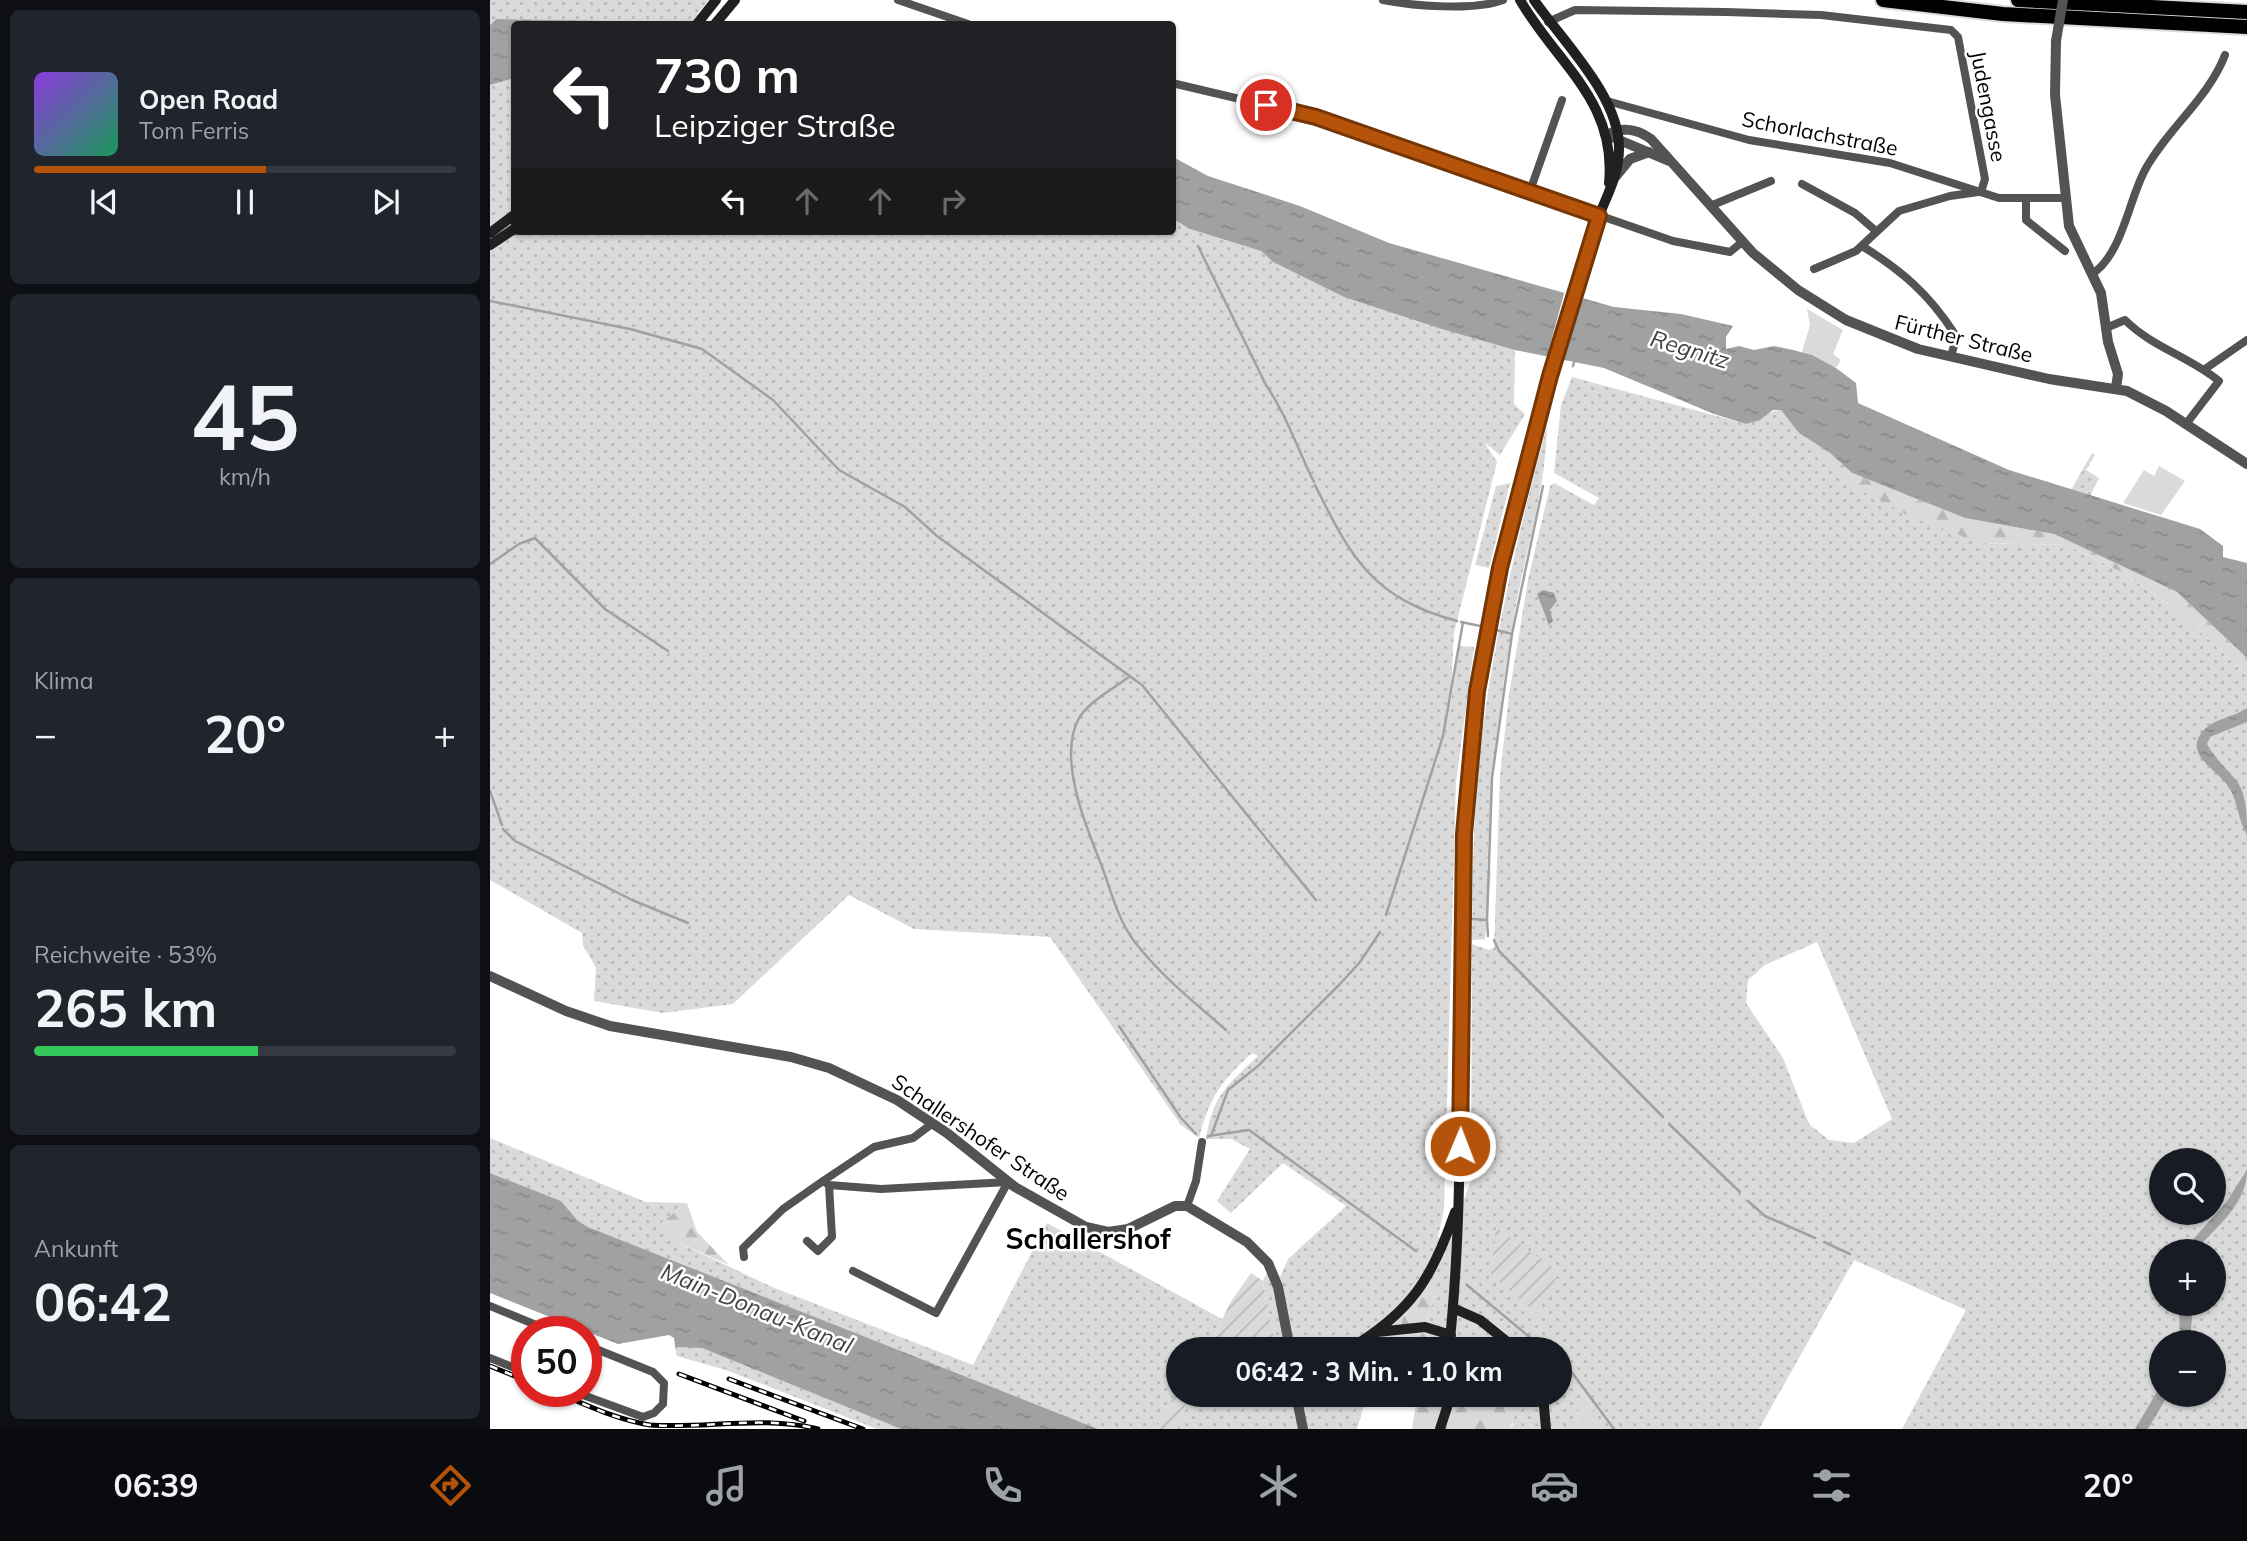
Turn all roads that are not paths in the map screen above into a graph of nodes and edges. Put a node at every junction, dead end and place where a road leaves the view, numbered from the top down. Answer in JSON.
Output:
{"nodes":[{"id":1,"x":716,"y":0,"type":"edge"},
{"id":2,"x":734,"y":0,"type":"edge"},
{"id":3,"x":899,"y":0,"type":"edge"},
{"id":4,"x":1383,"y":0,"type":"edge"},
{"id":5,"x":1503,"y":0,"type":"edge"},
{"id":6,"x":1520,"y":0,"type":"edge"},
{"id":7,"x":1534,"y":0,"type":"edge"},
{"id":8,"x":1883,"y":0,"type":"edge"},
{"id":9,"x":2018,"y":0,"type":"edge"},
{"id":10,"x":2063,"y":0,"type":"edge"},
{"id":11,"x":2247,"y":12,"type":"edge"},
{"id":12,"x":700,"y":21,"type":"edge"},
{"id":13,"x":717,"y":21,"type":"edge"},
{"id":14,"x":959,"y":21,"type":"edge"},
{"id":15,"x":1548,"y":22,"type":"junction"},
{"id":16,"x":2247,"y":27,"type":"edge"},
{"id":17,"x":2225,"y":55,"type":"dead end"},
{"id":18,"x":1176,"y":84,"type":"edge"},
{"id":19,"x":1562,"y":100,"type":"dead end"},
{"id":20,"x":1607,"y":101,"type":"junction"},
{"id":21,"x":1607,"y":135,"type":"junction"},
{"id":22,"x":1619,"y":135,"type":"junction"},
{"id":23,"x":1650,"y":152,"type":"junction"},
{"id":24,"x":1672,"y":163,"type":"junction"},
{"id":25,"x":1616,"y":176,"type":"junction"},
{"id":26,"x":1771,"y":181,"type":"dead end"},
{"id":27,"x":1802,"y":184,"type":"dead end"},
{"id":28,"x":1530,"y":191,"type":"junction"},
{"id":29,"x":1981,"y":192,"type":"junction"},
{"id":30,"x":1607,"y":195,"type":"junction"},
{"id":31,"x":2065,"y":198,"type":"junction"},
{"id":32,"x":2026,"y":200,"type":"junction"},
{"id":33,"x":1710,"y":206,"type":"junction"},
{"id":34,"x":1599,"y":216,"type":"junction"},
{"id":35,"x":511,"y":217,"type":"edge"},
{"id":36,"x":511,"y":231,"type":"edge"},
{"id":37,"x":1876,"y":231,"type":"junction"},
{"id":38,"x":490,"y":233,"type":"edge"},
{"id":39,"x":1742,"y":242,"type":"junction"},
{"id":40,"x":490,"y":246,"type":"edge"},
{"id":41,"x":1862,"y":246,"type":"junction"},
{"id":42,"x":2065,"y":251,"type":"dead end"},
{"id":43,"x":1814,"y":269,"type":"dead end"},
{"id":44,"x":2092,"y":274,"type":"junction"},
{"id":45,"x":2106,"y":328,"type":"junction"},
{"id":46,"x":2247,"y":340,"type":"edge"},
{"id":47,"x":1951,"y":356,"type":"junction"},
{"id":48,"x":2204,"y":369,"type":"junction"},
{"id":49,"x":2116,"y":388,"type":"junction"},
{"id":50,"x":2186,"y":424,"type":"junction"},
{"id":51,"x":2247,"y":464,"type":"edge"},
{"id":52,"x":490,"y":976,"type":"edge"},
{"id":53,"x":933,"y":1123,"type":"junction"},
{"id":54,"x":1202,"y":1142,"type":"dead end"},
{"id":55,"x":1008,"y":1182,"type":"junction"},
{"id":56,"x":826,"y":1183,"type":"junction"},
{"id":57,"x":1459,"y":1200,"type":"junction"},
{"id":58,"x":1187,"y":1206,"type":"junction"},
{"id":59,"x":807,"y":1241,"type":"dead end"},
{"id":60,"x":744,"y":1257,"type":"dead end"},
{"id":61,"x":853,"y":1271,"type":"dead end"},
{"id":62,"x":490,"y":1306,"type":"edge"},
{"id":63,"x":1454,"y":1308,"type":"junction"},
{"id":64,"x":514,"y":1316,"type":"edge"},
{"id":65,"x":1377,"y":1332,"type":"junction"},
{"id":66,"x":1451,"y":1335,"type":"joint"},
{"id":67,"x":1288,"y":1337,"type":"edge"},
{"id":68,"x":1369,"y":1337,"type":"edge"},
{"id":69,"x":1501,"y":1337,"type":"edge"},
{"id":70,"x":602,"y":1351,"type":"edge"},
{"id":71,"x":490,"y":1358,"type":"edge"},
{"id":72,"x":511,"y":1367,"type":"edge"},
{"id":73,"x":602,"y":1402,"type":"edge"},
{"id":74,"x":1298,"y":1407,"type":"edge"},
{"id":75,"x":1442,"y":1407,"type":"edge"},
{"id":76,"x":1447,"y":1407,"type":"edge"},
{"id":77,"x":1544,"y":1407,"type":"edge"},
{"id":78,"x":1303,"y":1429,"type":"edge"},
{"id":79,"x":1439,"y":1429,"type":"edge"},
{"id":80,"x":1546,"y":1429,"type":"edge"}],
"edges":[{"from":1,"to":12,"type":"main road"},
{"from":2,"to":13,"type":"main road"},
{"from":3,"to":14,"type":"street"},
{"from":4,"to":5,"type":"street"},
{"from":6,"to":21,"type":"main road"},
{"from":7,"to":15,"type":"main road"},
{"from":8,"to":16,"type":"highway"},
{"from":9,"to":11,"type":"highway"},
{"from":10,"to":31,"type":"street","bridge":true},
{"from":15,"to":20,"type":"main road"},
{"from":15,"to":29,"type":"street","name":"Judengasse"},
{"from":17,"to":44,"type":"street"},
{"from":18,"to":28,"type":"street"},
{"from":19,"to":28,"type":"street"},
{"from":20,"to":22,"type":"main road"},
{"from":20,"to":29,"type":"street","name":"Schorlachstraße"},
{"from":21,"to":22,"type":"street","name":"Fürther Straße"},
{"from":21,"to":30,"type":"main road"},
{"from":22,"to":23,"type":"street","name":"Fürther Straße"},
{"from":22,"to":24,"type":"street","name":"Fürther Straße"},
{"from":22,"to":25,"type":"main road"},
{"from":23,"to":24,"type":"street","name":"Fürther Straße"},
{"from":23,"to":25,"type":"street"},
{"from":24,"to":33,"type":"street","name":"Fürther Straße"},
{"from":25,"to":30,"type":"main road"},
{"from":26,"to":33,"type":"street"},
{"from":27,"to":37,"type":"street"},
{"from":28,"to":34,"type":"street"},
{"from":29,"to":32,"type":"street","name":"Schorlachstraße"},
{"from":29,"to":37,"type":"street"},
{"from":30,"to":34,"type":"main road"},
{"from":31,"to":32,"type":"street","name":"Schorlachstraße"},
{"from":31,"to":44,"type":"street"},
{"from":32,"to":42,"type":"street"},
{"from":33,"to":39,"type":"street","name":"Fürther Straße"},
{"from":34,"to":39,"type":"street"},
{"from":34,"to":57,"type":"main road"},
{"from":35,"to":38,"type":"main road"},
{"from":36,"to":40,"type":"main road"},
{"from":37,"to":41,"type":"street"},
{"from":39,"to":47,"type":"street","name":"Fürther Straße"},
{"from":41,"to":43,"type":"street"},
{"from":41,"to":47,"type":"street"},
{"from":44,"to":45,"type":"street"},
{"from":45,"to":48,"type":"street"},
{"from":45,"to":49,"type":"street"},
{"from":46,"to":48,"type":"street"},
{"from":47,"to":49,"type":"street","name":"Fürther Straße"},
{"from":48,"to":50,"type":"street"},
{"from":49,"to":50,"type":"street","name":"Fürther Straße"},
{"from":50,"to":51,"type":"street","name":"Fürther Straße"},
{"from":52,"to":53,"type":"street","name":"Schallershofer Straße"},
{"from":53,"to":55,"type":"street","name":"Schallershofer Straße"},
{"from":53,"to":56,"type":"street"},
{"from":54,"to":58,"type":"street"},
{"from":55,"to":56,"type":"street"},
{"from":55,"to":58,"type":"street","name":"Schallershofer Straße"},
{"from":55,"to":61,"type":"street"},
{"from":56,"to":59,"type":"street"},
{"from":56,"to":60,"type":"street"},
{"from":57,"to":63,"type":"main road"},
{"from":57,"to":65,"type":"main road"},
{"from":58,"to":67,"type":"street"},
{"from":62,"to":64,"type":"street"},
{"from":63,"to":66,"type":"main road"},
{"from":63,"to":69,"type":"main road"},
{"from":65,"to":66,"type":"main road"},
{"from":65,"to":68,"type":"main road"},
{"from":70,"to":73,"type":"street"},
{"from":71,"to":72,"type":"street"},
{"from":74,"to":78,"type":"street"},
{"from":75,"to":79,"type":"main road"},
{"from":76,"to":79,"type":"main road"},
{"from":77,"to":80,"type":"main road"}]}
